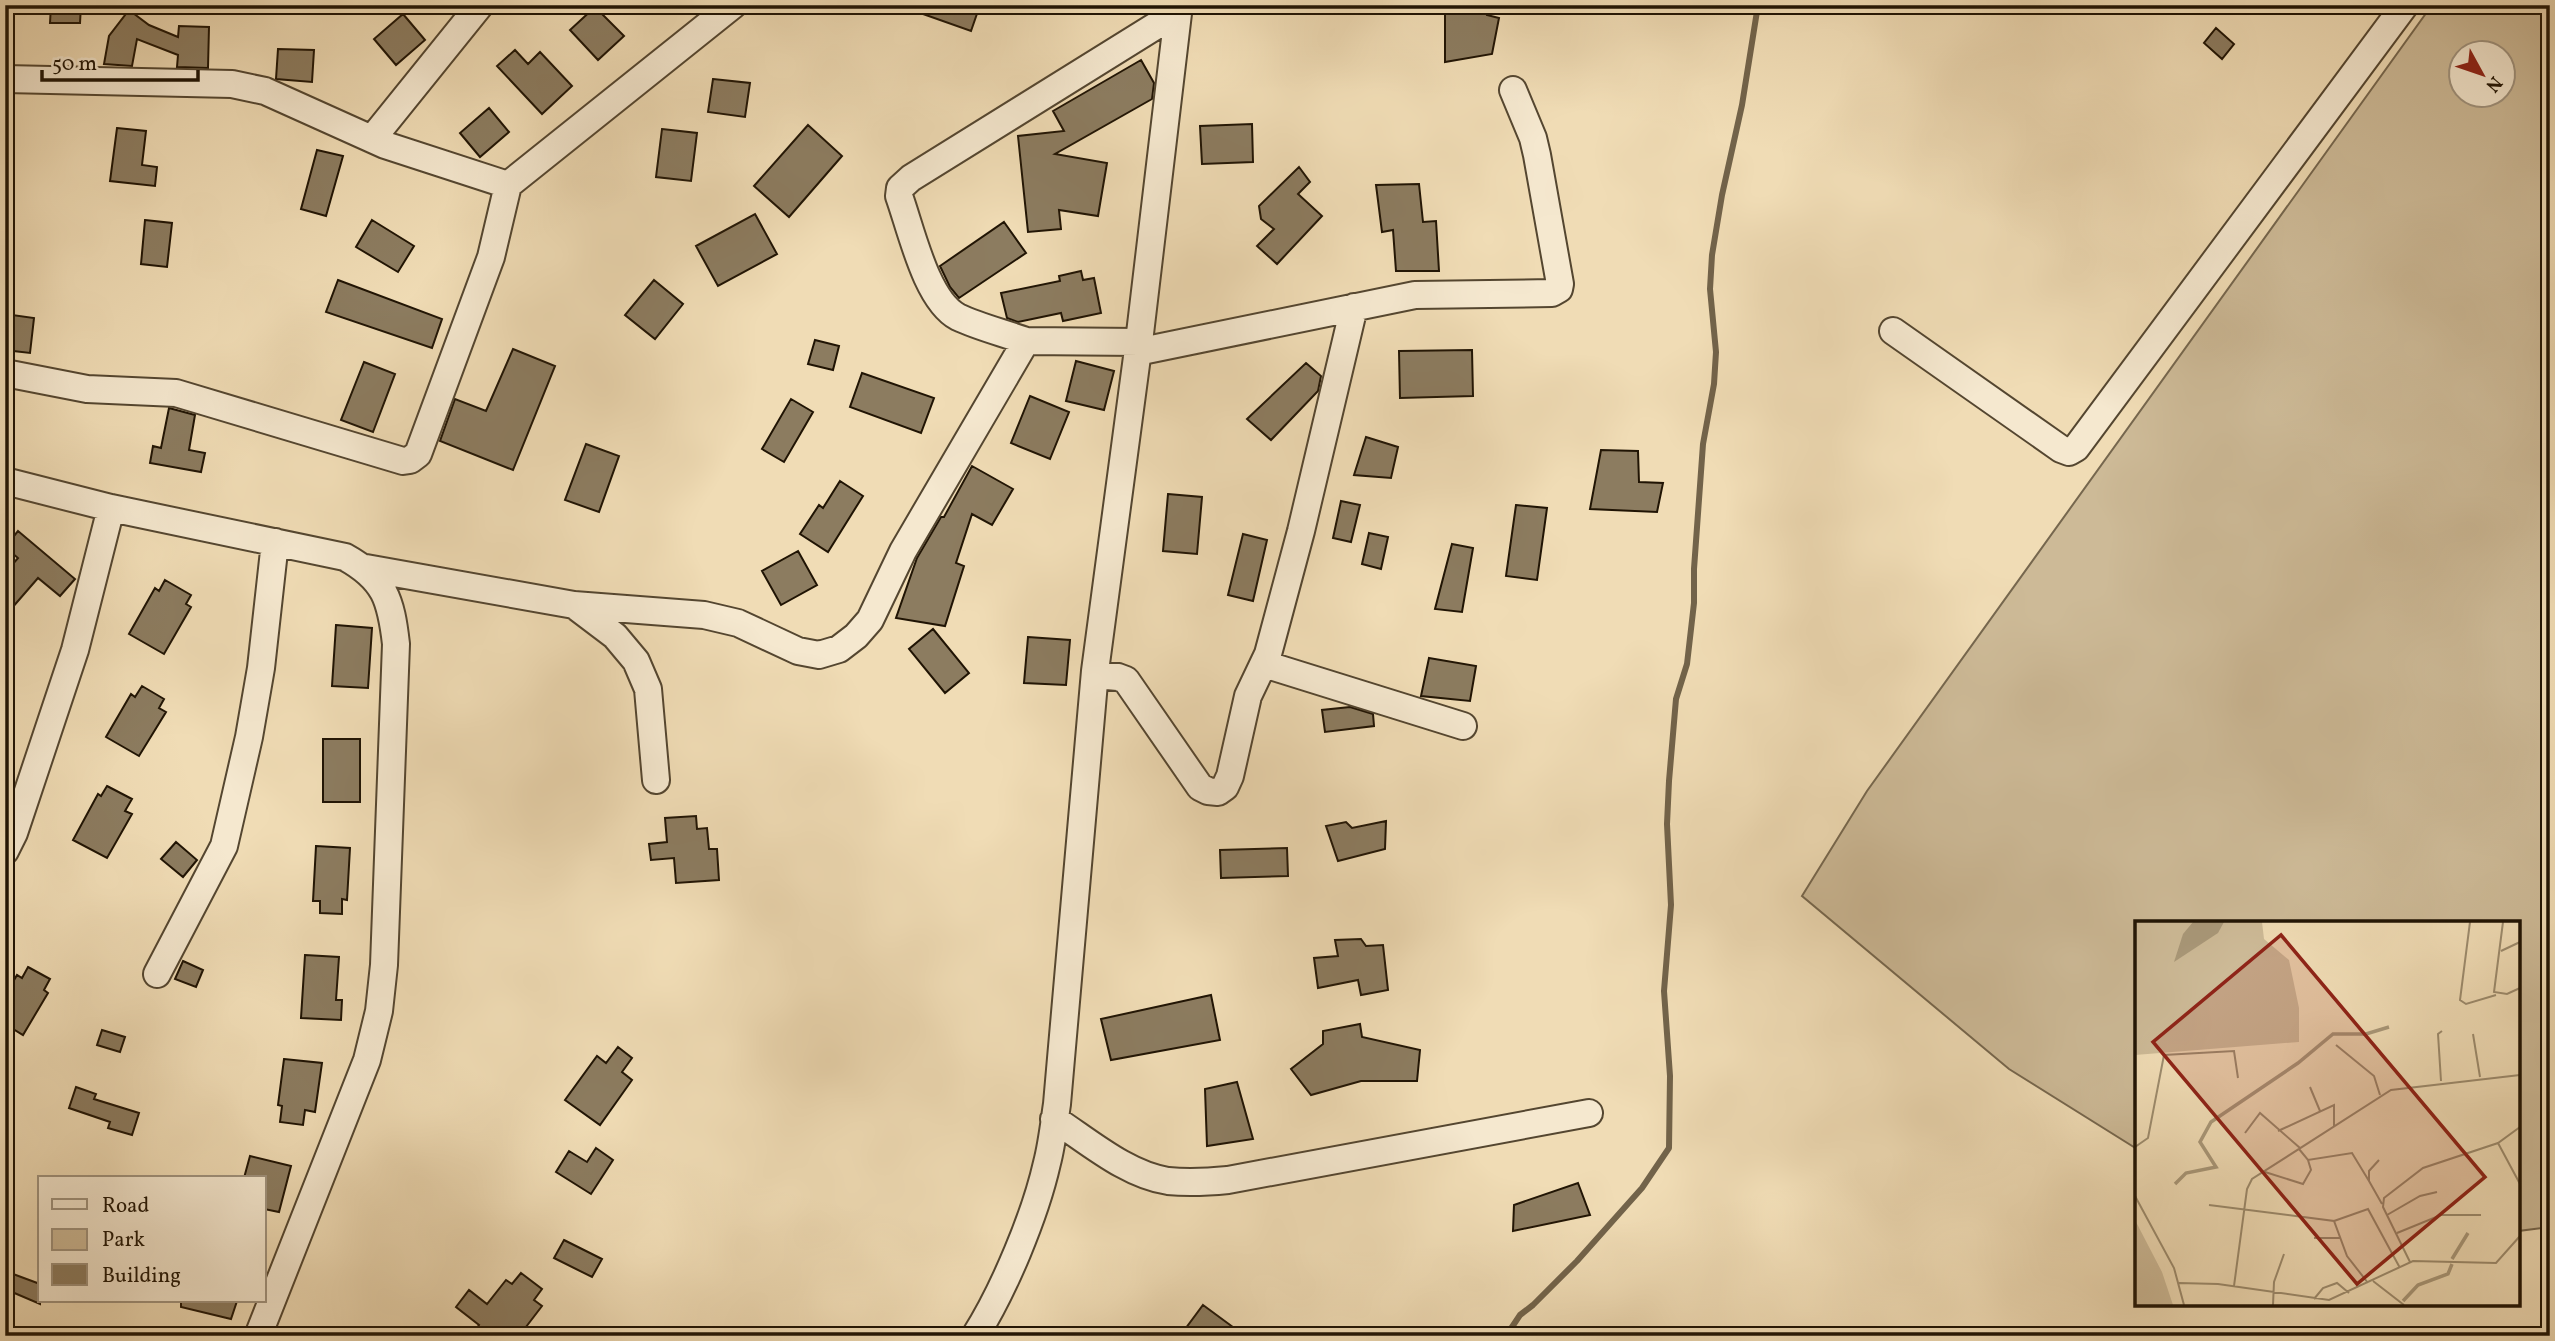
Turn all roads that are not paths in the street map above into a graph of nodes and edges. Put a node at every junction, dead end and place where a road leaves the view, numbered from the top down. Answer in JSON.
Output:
{"nodes":[{"id":1,"x":480,"y":5,"type":"edge"},
{"id":2,"x":733,"y":5,"type":"edge"},
{"id":3,"x":2405,"y":5,"type":"edge"},
{"id":4,"x":1178,"y":9,"type":"edge"},
{"id":5,"x":5,"y":79,"type":"edge"},
{"id":6,"x":1513,"y":90,"type":"dead end"},
{"id":7,"x":372,"y":139,"type":"junction"},
{"id":8,"x":508,"y":186,"type":"junction"},
{"id":9,"x":1354,"y":307,"type":"junction"},
{"id":10,"x":1893,"y":331,"type":"dead end"},
{"id":11,"x":1026,"y":341,"type":"junction"},
{"id":12,"x":1138,"y":347,"type":"junction"},
{"id":13,"x":5,"y":373,"type":"edge"},
{"id":14,"x":5,"y":481,"type":"edge"},
{"id":15,"x":111,"y":508,"type":"junction"},
{"id":16,"x":275,"y":542,"type":"junction"},
{"id":17,"x":366,"y":568,"type":"junction"},
{"id":18,"x":574,"y":605,"type":"junction"},
{"id":19,"x":1264,"y":664,"type":"junction"},
{"id":20,"x":1095,"y":675,"type":"junction"},
{"id":21,"x":1463,"y":726,"type":"dead end"},
{"id":22,"x":656,"y":780,"type":"dead end"},
{"id":23,"x":5,"y":852,"type":"edge"},
{"id":24,"x":157,"y":974,"type":"dead end"},
{"id":25,"x":1589,"y":1113,"type":"dead end"},
{"id":26,"x":1054,"y":1119,"type":"junction"},
{"id":27,"x":258,"y":1336,"type":"edge"},
{"id":28,"x":975,"y":1336,"type":"edge"}],
"edges":[{"from":1,"to":7,"type":"street"},
{"from":2,"to":8,"type":"street"},
{"from":3,"to":10,"type":"street"},
{"from":4,"to":11,"type":"street"},
{"from":4,"to":12,"type":"street"},
{"from":5,"to":7,"type":"street"},
{"from":6,"to":9,"type":"street"},
{"from":7,"to":8,"type":"street"},
{"from":8,"to":13,"type":"street"},
{"from":9,"to":12,"type":"street"},
{"from":9,"to":19,"type":"street"},
{"from":11,"to":12,"type":"street"},
{"from":11,"to":18,"type":"street"},
{"from":12,"to":20,"type":"street"},
{"from":14,"to":15,"type":"street"},
{"from":15,"to":16,"type":"street"},
{"from":15,"to":23,"type":"street"},
{"from":16,"to":17,"type":"street"},
{"from":16,"to":24,"type":"street"},
{"from":17,"to":18,"type":"street"},
{"from":17,"to":27,"type":"street"},
{"from":18,"to":22,"type":"street"},
{"from":19,"to":20,"type":"street"},
{"from":19,"to":21,"type":"street"},
{"from":20,"to":26,"type":"street"},
{"from":25,"to":26,"type":"street"},
{"from":26,"to":28,"type":"street"}]}
